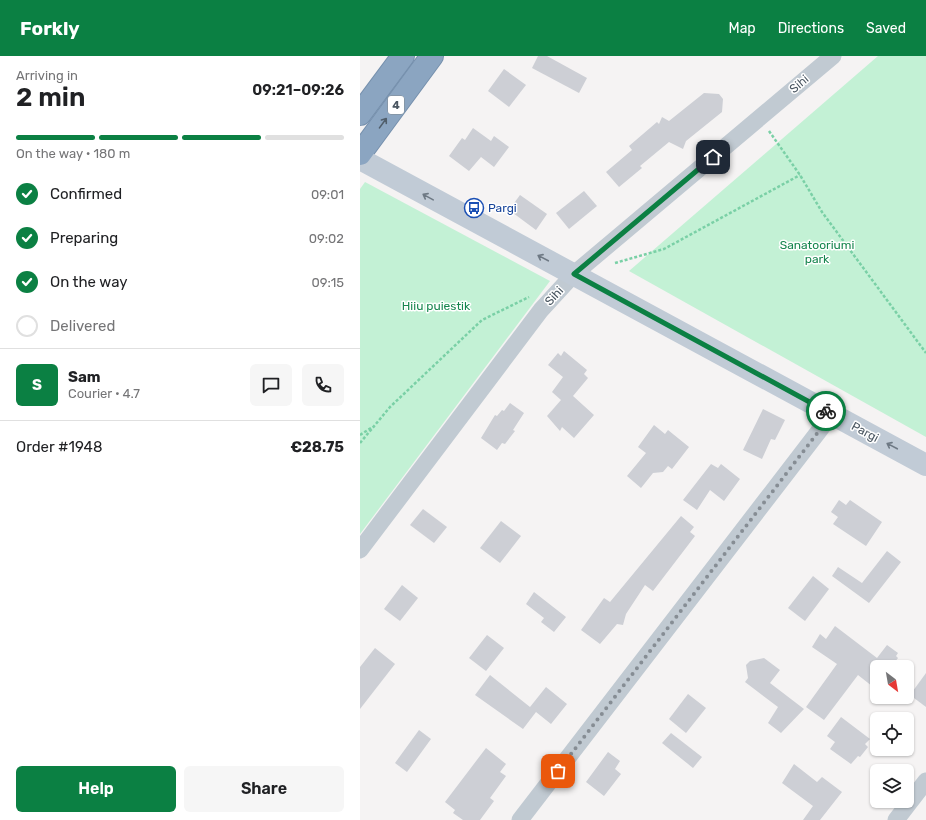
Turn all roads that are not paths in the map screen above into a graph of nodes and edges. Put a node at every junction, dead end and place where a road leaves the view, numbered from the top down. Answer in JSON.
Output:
{"nodes":[{"id":1,"x":403,"y":56,"type":"edge"},
{"id":2,"x":432,"y":56,"type":"edge"},
{"id":3,"x":832,"y":56,"type":"edge"},
{"id":4,"x":360,"y":114,"type":"edge"},
{"id":5,"x":360,"y":154,"type":"edge"},
{"id":6,"x":360,"y":159,"type":"edge"},
{"id":7,"x":574,"y":274,"type":"junction"},
{"id":8,"x":832,"y":414,"type":"junction"},
{"id":9,"x":926,"y":465,"type":"edge"},
{"id":10,"x":360,"y":550,"type":"edge"},
{"id":11,"x":926,"y":781,"type":"edge"},
{"id":12,"x":520,"y":820,"type":"edge"},
{"id":13,"x":896,"y":820,"type":"edge"}],
"edges":[{"from":1,"to":4,"type":"highway","number":"4"},
{"from":5,"to":2,"type":"highway","number":"4","one_way":true},
{"from":3,"to":7,"type":"street","name":"Sihi"},
{"from":7,"to":6,"type":"street","name":"Pargi","one_way":true},
{"from":7,"to":8,"type":"street","name":"Pargi"},
{"from":7,"to":10,"type":"street","name":"Sihi"},
{"from":9,"to":8,"type":"street","name":"Pargi","one_way":true},
{"from":8,"to":12,"type":"street"},
{"from":11,"to":13,"type":"street"}]}
